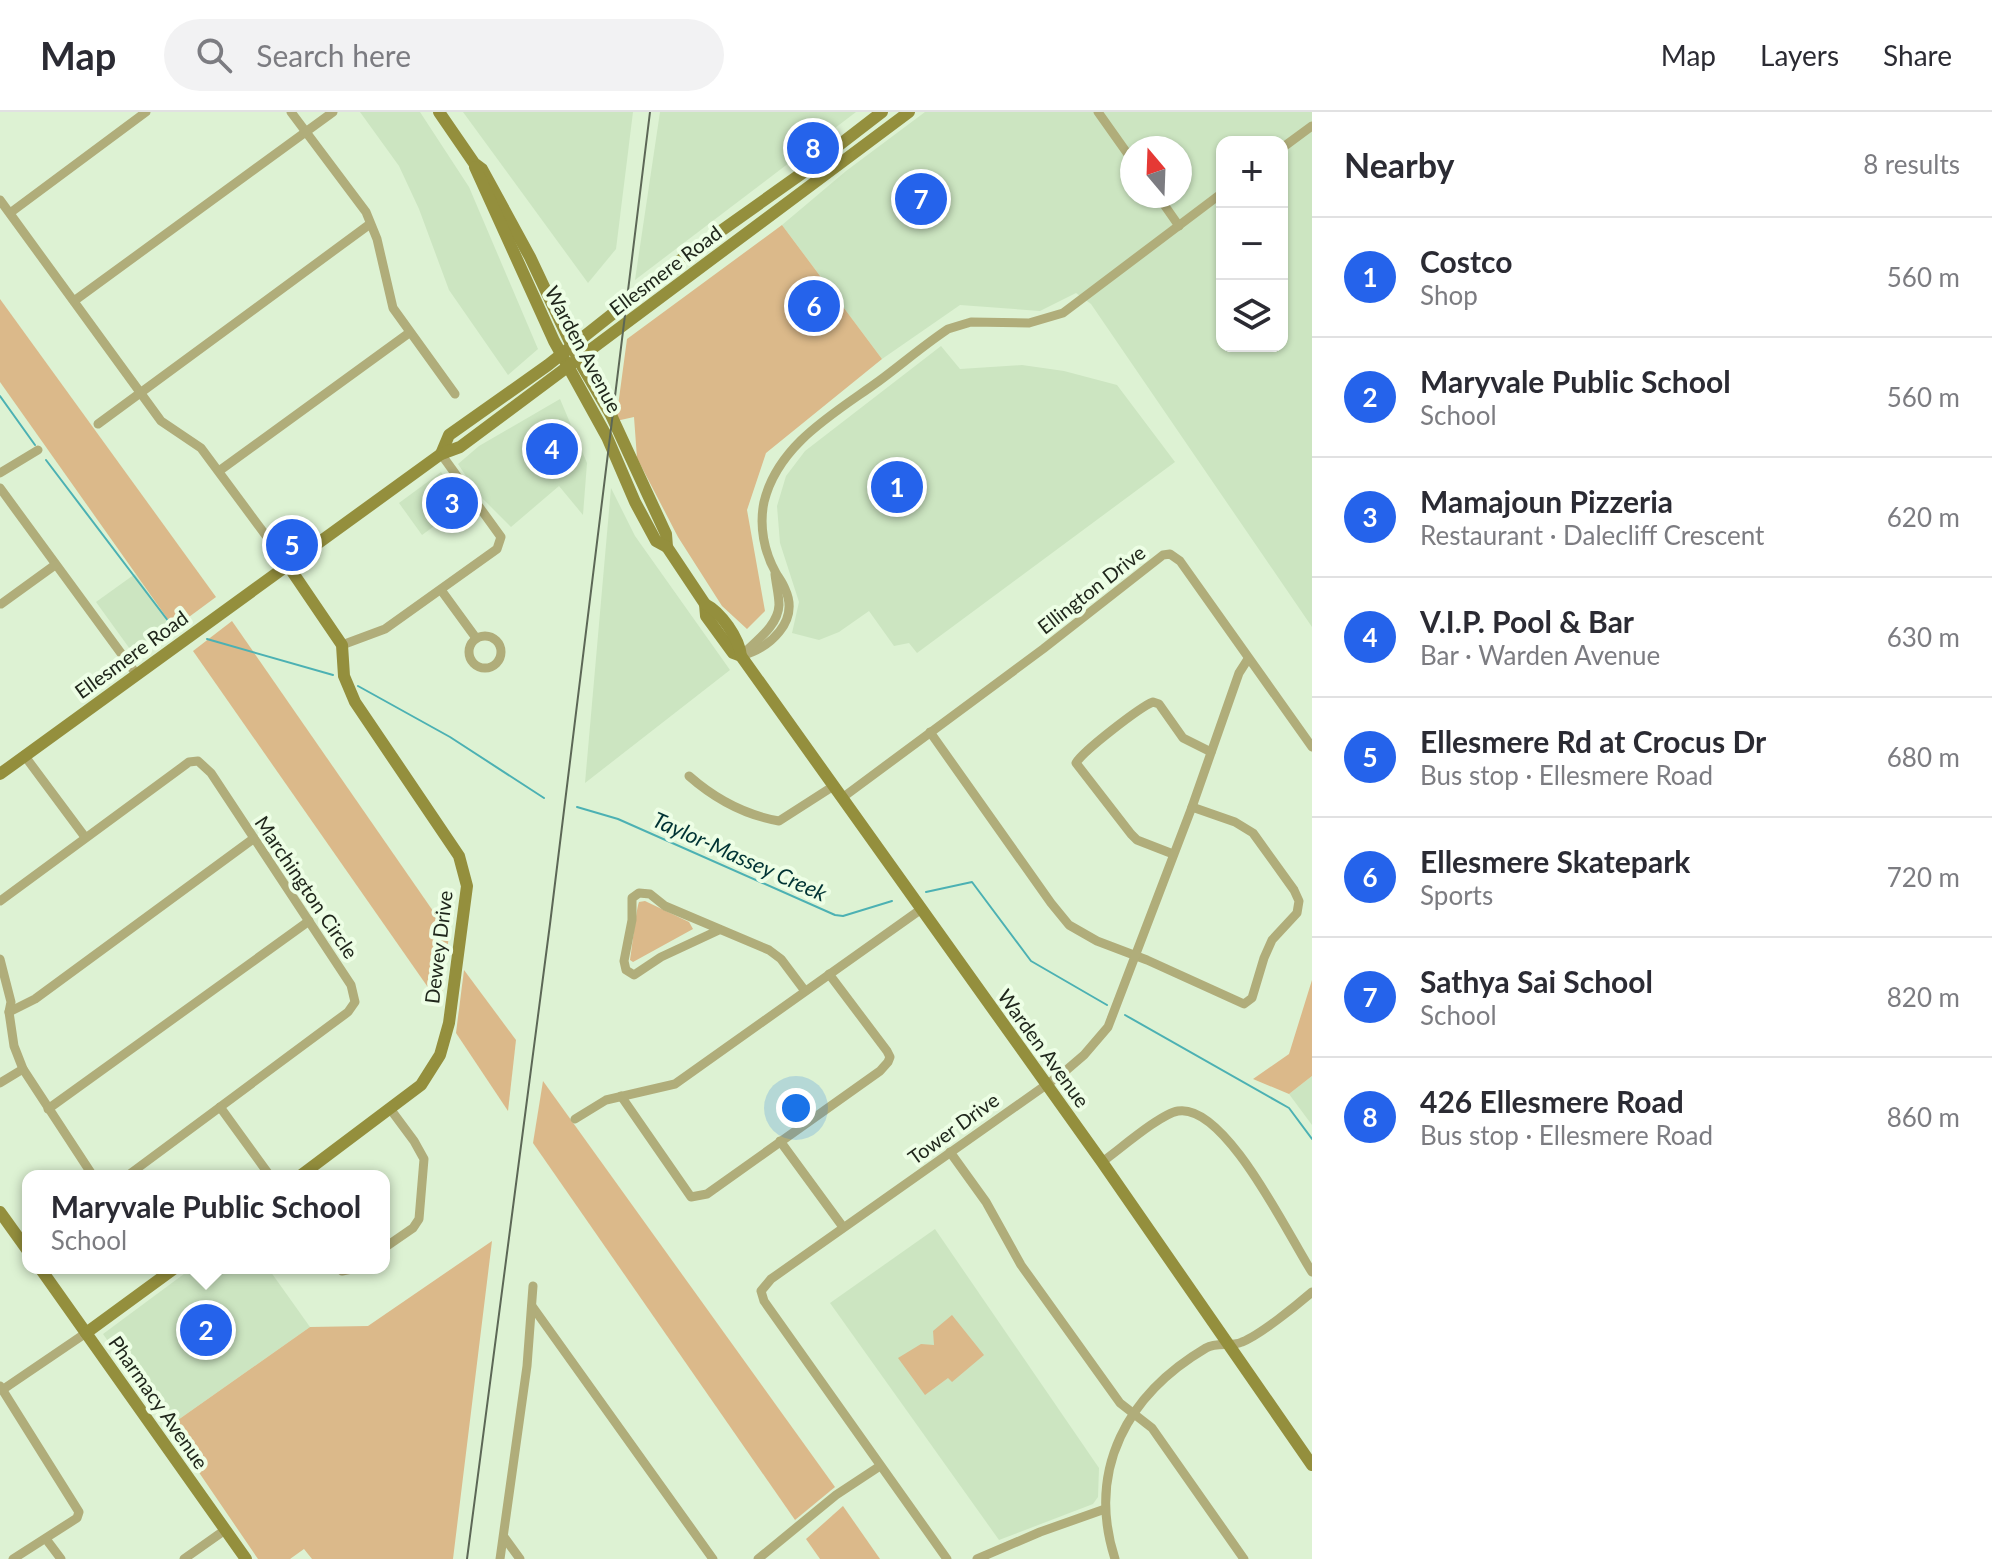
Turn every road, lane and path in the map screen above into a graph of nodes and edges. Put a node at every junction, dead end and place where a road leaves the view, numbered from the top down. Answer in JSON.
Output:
{"nodes":[{"id":1,"x":146,"y":112,"type":"edge"},
{"id":2,"x":291,"y":112,"type":"edge"},
{"id":3,"x":333,"y":112,"type":"edge"},
{"id":4,"x":439,"y":112,"type":"edge"},
{"id":5,"x":882,"y":112,"type":"edge"},
{"id":6,"x":909,"y":112,"type":"edge"},
{"id":7,"x":1098,"y":112,"type":"edge"},
{"id":8,"x":1312,"y":126,"type":"edge"},
{"id":9,"x":306,"y":132,"type":"junction"},
{"id":10,"x":1120,"y":143,"type":"edge"},
{"id":11,"x":1288,"y":144,"type":"edge"},
{"id":12,"x":808,"y":169,"type":"junction"},
{"id":13,"x":816,"y":180,"type":"junction"},
{"id":14,"x":1216,"y":198,"type":"edge"},
{"id":15,"x":0,"y":200,"type":"edge"},
{"id":16,"x":1166,"y":208,"type":"edge"},
{"id":17,"x":10,"y":213,"type":"junction"},
{"id":18,"x":370,"y":224,"type":"junction"},
{"id":19,"x":1179,"y":226,"type":"junction"},
{"id":20,"x":74,"y":301,"type":"junction"},
{"id":21,"x":409,"y":333,"type":"junction"},
{"id":22,"x":567,"y":350,"type":"junction"},
{"id":23,"x":573,"y":363,"type":"junction"},
{"id":24,"x":140,"y":393,"type":"junction"},
{"id":25,"x":455,"y":394,"type":"dead end"},
{"id":26,"x":98,"y":424,"type":"dead end"},
{"id":27,"x":38,"y":450,"type":"dead end"},
{"id":28,"x":441,"y":454,"type":"junction"},
{"id":29,"x":219,"y":471,"type":"junction"},
{"id":30,"x":0,"y":473,"type":"edge"},
{"id":31,"x":0,"y":488,"type":"edge"},
{"id":32,"x":287,"y":564,"type":"junction"},
{"id":33,"x":55,"y":565,"type":"junction"},
{"id":34,"x":441,"y":590,"type":"junction"},
{"id":35,"x":1,"y":604,"type":"edge"},
{"id":36,"x":476,"y":638,"type":"dead end"},
{"id":37,"x":342,"y":645,"type":"junction"},
{"id":38,"x":741,"y":656,"type":"junction"},
{"id":39,"x":1248,"y":659,"type":"junction"},
{"id":40,"x":137,"y":675,"type":"junction"},
{"id":41,"x":930,"y":732,"type":"junction"},
{"id":42,"x":1312,"y":747,"type":"edge"},
{"id":43,"x":1211,"y":752,"type":"junction"},
{"id":44,"x":24,"y":755,"type":"junction"},
{"id":45,"x":0,"y":774,"type":"edge"},
{"id":46,"x":689,"y":776,"type":"dead end"},
{"id":47,"x":832,"y":787,"type":"junction"},
{"id":48,"x":842,"y":798,"type":"junction"},
{"id":49,"x":1192,"y":807,"type":"junction"},
{"id":50,"x":85,"y":837,"type":"junction"},
{"id":51,"x":253,"y":839,"type":"junction"},
{"id":52,"x":1173,"y":854,"type":"junction"},
{"id":53,"x":0,"y":901,"type":"edge"},
{"id":54,"x":920,"y":910,"type":"junction"},
{"id":55,"x":309,"y":921,"type":"junction"},
{"id":56,"x":719,"y":930,"type":"junction"},
{"id":57,"x":1136,"y":957,"type":"junction"},
{"id":58,"x":0,"y":959,"type":"edge"},
{"id":59,"x":829,"y":974,"type":"junction"},
{"id":60,"x":805,"y":991,"type":"junction"},
{"id":61,"x":9,"y":1012,"type":"junction"},
{"id":62,"x":23,"y":1069,"type":"junction"},
{"id":63,"x":0,"y":1083,"type":"edge"},
{"id":64,"x":1044,"y":1084,"type":"junction"},
{"id":65,"x":621,"y":1096,"type":"junction"},
{"id":66,"x":220,"y":1107,"type":"junction"},
{"id":67,"x":48,"y":1109,"type":"junction"},
{"id":68,"x":391,"y":1110,"type":"junction"},
{"id":69,"x":575,"y":1119,"type":"dead end"},
{"id":70,"x":780,"y":1141,"type":"junction"},
{"id":71,"x":950,"y":1152,"type":"junction"},
{"id":72,"x":1102,"y":1162,"type":"junction"},
{"id":73,"x":89,"y":1170,"type":"edge"},
{"id":74,"x":135,"y":1170,"type":"edge"},
{"id":75,"x":266,"y":1170,"type":"edge"},
{"id":76,"x":308,"y":1170,"type":"edge"},
{"id":77,"x":0,"y":1212,"type":"edge"},
{"id":78,"x":843,"y":1227,"type":"junction"},
{"id":79,"x":22,"y":1243,"type":"edge"},
{"id":80,"x":390,"y":1244,"type":"edge"},
{"id":81,"x":1312,"y":1272,"type":"edge"},
{"id":82,"x":44,"y":1274,"type":"edge"},
{"id":83,"x":167,"y":1274,"type":"edge"},
{"id":84,"x":533,"y":1286,"type":"dead end"},
{"id":85,"x":1312,"y":1292,"type":"edge"},
{"id":86,"x":532,"y":1306,"type":"junction"},
{"id":87,"x":86,"y":1333,"type":"junction"},
{"id":88,"x":1226,"y":1345,"type":"junction"},
{"id":89,"x":1,"y":1388,"type":"edge"},
{"id":90,"x":1134,"y":1414,"type":"junction"},
{"id":91,"x":1312,"y":1465,"type":"edge"},
{"id":92,"x":880,"y":1466,"type":"junction"},
{"id":93,"x":1105,"y":1509,"type":"junction"},
{"id":94,"x":225,"y":1530,"type":"junction"},
{"id":95,"x":504,"y":1537,"type":"junction"},
{"id":96,"x":46,"y":1539,"type":"junction"},
{"id":97,"x":13,"y":1559,"type":"edge"},
{"id":98,"x":61,"y":1559,"type":"edge"},
{"id":99,"x":184,"y":1559,"type":"edge"},
{"id":100,"x":246,"y":1559,"type":"edge"},
{"id":101,"x":500,"y":1559,"type":"edge"},
{"id":102,"x":520,"y":1559,"type":"edge"},
{"id":103,"x":713,"y":1559,"type":"edge"},
{"id":104,"x":758,"y":1559,"type":"edge"},
{"id":105,"x":947,"y":1559,"type":"edge"},
{"id":106,"x":977,"y":1559,"type":"edge"},
{"id":107,"x":1115,"y":1559,"type":"edge"},
{"id":108,"x":1244,"y":1559,"type":"edge"}],
"edges":[{"from":1,"to":17,"type":"street"},
{"from":2,"to":9,"type":"street"},
{"from":3,"to":9,"type":"street"},
{"from":4,"to":22,"type":"main road","name":"Warden Avenue"},
{"from":5,"to":12,"type":"main road","name":"Ellesmere Road"},
{"from":6,"to":13,"type":"main road","name":"Ellesmere Road"},
{"from":7,"to":10,"type":"street"},
{"from":8,"to":11,"type":"street"},
{"from":9,"to":18,"type":"street"},
{"from":9,"to":20,"type":"street"},
{"from":12,"to":13,"type":"main road"},
{"from":12,"to":22,"type":"main road","name":"Ellesmere Road"},
{"from":13,"to":23,"type":"main road","name":"Ellesmere Road"},
{"from":14,"to":19,"type":"street"},
{"from":15,"to":17,"type":"street"},
{"from":16,"to":19,"type":"street"},
{"from":17,"to":20,"type":"street"},
{"from":18,"to":21,"type":"street"},
{"from":18,"to":24,"type":"street"},
{"from":19,"to":38,"type":"street"},
{"from":20,"to":24,"type":"street"},
{"from":21,"to":25,"type":"street"},
{"from":21,"to":29,"type":"street"},
{"from":22,"to":23,"type":"main road","name":"Warden Avenue"},
{"from":22,"to":28,"type":"main road","name":"Ellesmere Road"},
{"from":23,"to":28,"type":"main road","name":"Ellesmere Road"},
{"from":23,"to":38,"type":"main road","name":"Warden Avenue"},
{"from":24,"to":26,"type":"street"},
{"from":24,"to":29,"type":"street"},
{"from":27,"to":30,"type":"street"},
{"from":28,"to":32,"type":"main road","name":"Ellesmere Road"},
{"from":28,"to":34,"type":"street"},
{"from":29,"to":32,"type":"street"},
{"from":31,"to":33,"type":"street"},
{"from":32,"to":37,"type":"main road","name":"Dewey Drive"},
{"from":32,"to":40,"type":"main road","name":"Ellesmere Road"},
{"from":33,"to":35,"type":"street"},
{"from":33,"to":40,"type":"street"},
{"from":34,"to":36,"type":"street"},
{"from":34,"to":37,"type":"street"},
{"from":37,"to":68,"type":"main road","name":"Dewey Drive"},
{"from":38,"to":47,"type":"main road","name":"Warden Avenue"},
{"from":39,"to":41,"type":"street","name":"Ellington Drive"},
{"from":39,"to":42,"type":"street","name":"Ellington Drive"},
{"from":39,"to":43,"type":"street","name":"Tower Drive"},
{"from":40,"to":44,"type":"main road","name":"Ellesmere Road"},
{"from":41,"to":48,"type":"street","name":"Ellington Drive"},
{"from":41,"to":57,"type":"street"},
{"from":43,"to":49,"type":"street","name":"Tower Drive"},
{"from":43,"to":52,"type":"street"},
{"from":44,"to":45,"type":"main road","name":"Ellesmere Road"},
{"from":44,"to":50,"type":"street"},
{"from":46,"to":47,"type":"street"},
{"from":47,"to":48,"type":"main road","name":"Warden Avenue"},
{"from":48,"to":54,"type":"main road","name":"Warden Avenue"},
{"from":49,"to":52,"type":"street","name":"Tower Drive"},
{"from":49,"to":57,"type":"street"},
{"from":50,"to":51,"type":"street","name":"Marchington Circle"},
{"from":50,"to":53,"type":"street","name":"Marchington Circle"},
{"from":51,"to":55,"type":"street","name":"Marchington Circle"},
{"from":51,"to":61,"type":"street"},
{"from":52,"to":57,"type":"street","name":"Tower Drive"},
{"from":54,"to":59,"type":"street"},
{"from":54,"to":64,"type":"main road","name":"Warden Avenue"},
{"from":55,"to":66,"type":"street","name":"Marchington Circle"},
{"from":55,"to":67,"type":"street"},
{"from":56,"to":56,"type":"street"},
{"from":56,"to":60,"type":"street"},
{"from":57,"to":64,"type":"street","name":"Tower Drive"},
{"from":58,"to":61,"type":"street"},
{"from":59,"to":60,"type":"street"},
{"from":59,"to":70,"type":"street"},
{"from":60,"to":65,"type":"street"},
{"from":61,"to":62,"type":"street"},
{"from":62,"to":63,"type":"street"},
{"from":62,"to":67,"type":"street"},
{"from":64,"to":71,"type":"street","name":"Tower Drive"},
{"from":64,"to":72,"type":"main road","name":"Warden Avenue"},
{"from":65,"to":69,"type":"street"},
{"from":65,"to":70,"type":"street"},
{"from":66,"to":74,"type":"street","name":"Marchington Circle"},
{"from":66,"to":75,"type":"street"},
{"from":67,"to":73,"type":"street"},
{"from":68,"to":76,"type":"main road","name":"Dewey Drive"},
{"from":68,"to":80,"type":"street"},
{"from":70,"to":78,"type":"street"},
{"from":71,"to":78,"type":"street","name":"Tower Drive"},
{"from":71,"to":90,"type":"street"},
{"from":72,"to":81,"type":"street"},
{"from":72,"to":88,"type":"main road","name":"Warden Avenue"},
{"from":77,"to":79,"type":"main road"},
{"from":78,"to":92,"type":"street","name":"Tower Drive"},
{"from":82,"to":87,"type":"main road","name":"Pharmacy Avenue"},
{"from":83,"to":87,"type":"main road"},
{"from":84,"to":86,"type":"street"},
{"from":85,"to":88,"type":"street"},
{"from":86,"to":95,"type":"street"},
{"from":86,"to":103,"type":"street"},
{"from":87,"to":89,"type":"street"},
{"from":87,"to":94,"type":"main road","name":"Pharmacy Avenue"},
{"from":88,"to":90,"type":"street"},
{"from":88,"to":91,"type":"main road","name":"Warden Avenue"},
{"from":89,"to":96,"type":"street"},
{"from":90,"to":93,"type":"street"},
{"from":90,"to":108,"type":"street"},
{"from":92,"to":104,"type":"street"},
{"from":92,"to":105,"type":"street","name":"Tower Drive"},
{"from":93,"to":106,"type":"street"},
{"from":93,"to":107,"type":"street"},
{"from":94,"to":99,"type":"street"},
{"from":94,"to":100,"type":"main road","name":"Pharmacy Avenue"},
{"from":95,"to":101,"type":"street"},
{"from":95,"to":102,"type":"street"},
{"from":96,"to":97,"type":"street"},
{"from":96,"to":98,"type":"street"}]}
